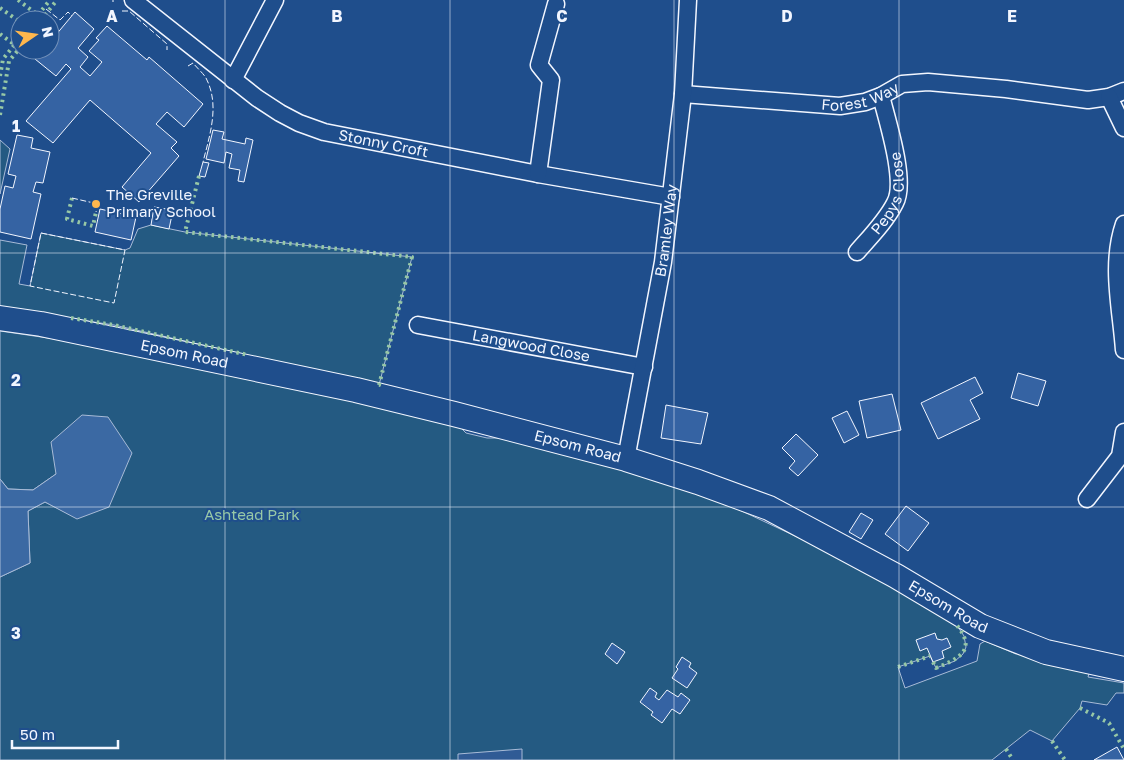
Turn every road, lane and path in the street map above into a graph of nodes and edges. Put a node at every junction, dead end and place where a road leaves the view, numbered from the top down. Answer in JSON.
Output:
{"nodes":[{"id":1,"x":133,"y":0,"type":"edge"},
{"id":2,"x":275,"y":0,"type":"edge"},
{"id":3,"x":688,"y":0,"type":"edge"},
{"id":4,"x":556,"y":4,"type":"dead end"},
{"id":5,"x":233,"y":80,"type":"junction"},
{"id":6,"x":683,"y":94,"type":"junction"},
{"id":7,"x":1117,"y":94,"type":"edge"},
{"id":8,"x":881,"y":96,"type":"junction"},
{"id":9,"x":1124,"y":128,"type":"edge"},
{"id":10,"x":538,"y":174,"type":"junction"},
{"id":11,"x":672,"y":197,"type":"junction"},
{"id":12,"x":1124,"y":224,"type":"edge"},
{"id":13,"x":857,"y":252,"type":"dead end"},
{"id":14,"x":0,"y":318,"type":"edge"},
{"id":15,"x":418,"y":325,"type":"dead end"},
{"id":16,"x":1124,"y":350,"type":"edge"},
{"id":17,"x":644,"y":367,"type":"junction"},
{"id":18,"x":1124,"y":432,"type":"edge"},
{"id":19,"x":626,"y":459,"type":"junction"},
{"id":20,"x":1087,"y":499,"type":"dead end"},
{"id":21,"x":1124,"y":669,"type":"edge"}],
"edges":[{"from":1,"to":5,"type":"street","name":"Stonny Croft"},
{"from":2,"to":5,"type":"street"},
{"from":3,"to":6,"type":"street","name":"Bramley Way"},
{"from":4,"to":10,"type":"street"},
{"from":5,"to":10,"type":"street","name":"Stonny Croft"},
{"from":6,"to":8,"type":"street","name":"Forest Way"},
{"from":6,"to":11,"type":"street","name":"Bramley Way"},
{"from":7,"to":8,"type":"street","name":"Forest Way"},
{"from":7,"to":9,"type":"street"},
{"from":8,"to":13,"type":"street","name":"Pepys Close"},
{"from":10,"to":11,"type":"street","name":"Stonny Croft"},
{"from":11,"to":17,"type":"street","name":"Bramley Way"},
{"from":12,"to":16,"type":"street"},
{"from":14,"to":19,"type":"highway","name":"Epsom Road"},
{"from":15,"to":17,"type":"street","name":"Langwood Close"},
{"from":17,"to":19,"type":"street","name":"Bramley Way"},
{"from":18,"to":20,"type":"street"},
{"from":19,"to":21,"type":"highway","name":"Epsom Road"}]}
